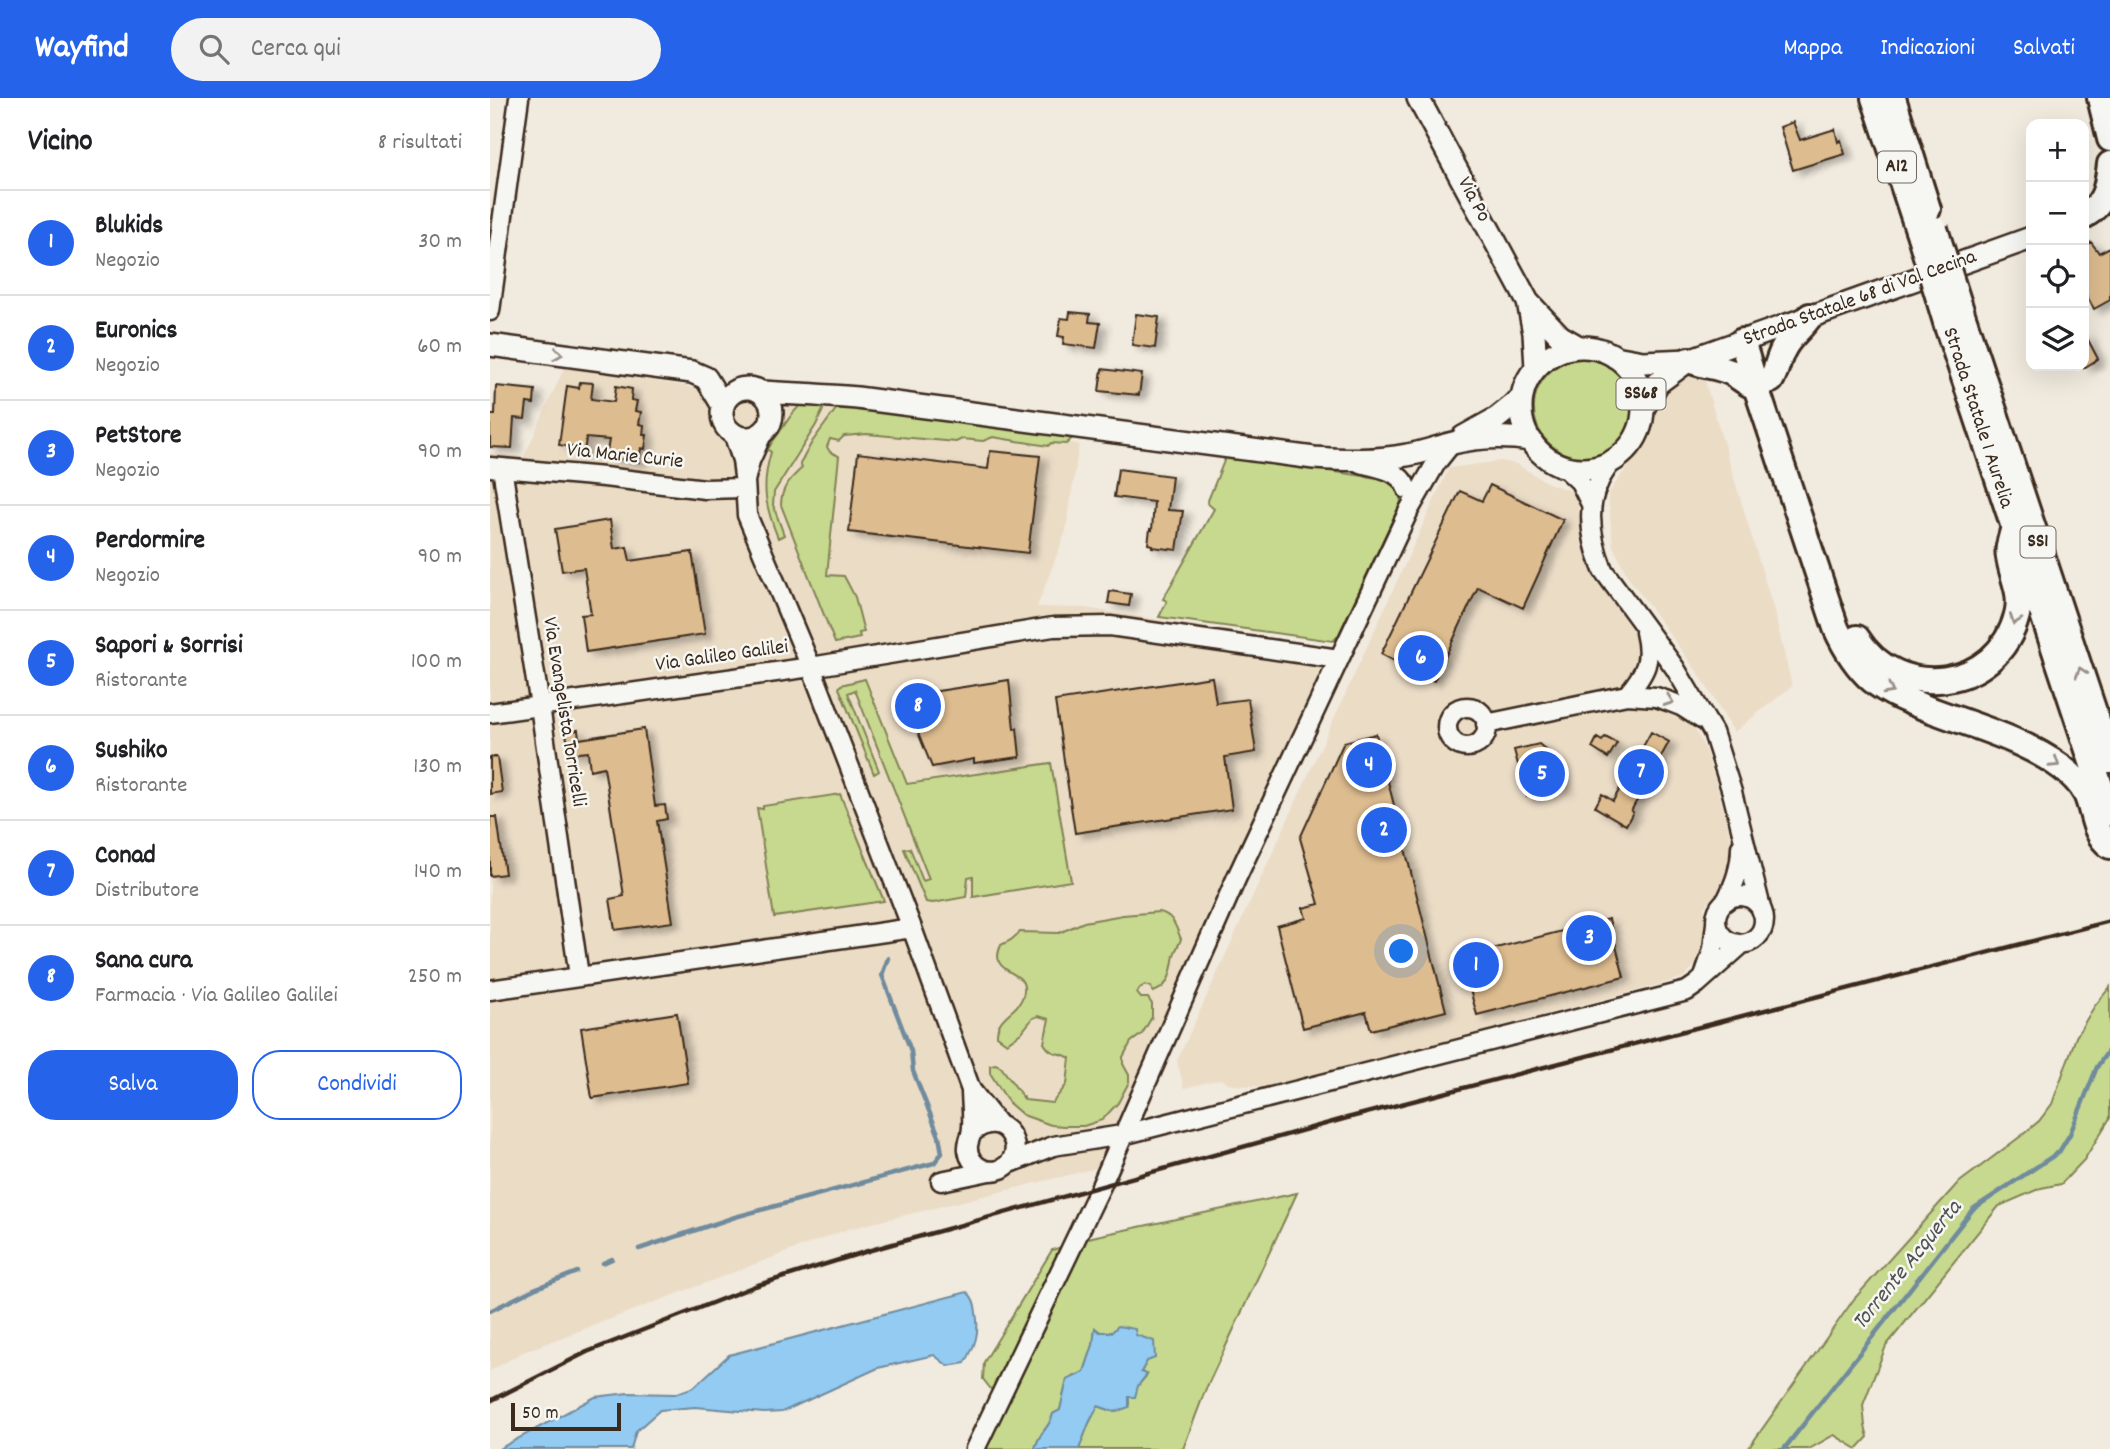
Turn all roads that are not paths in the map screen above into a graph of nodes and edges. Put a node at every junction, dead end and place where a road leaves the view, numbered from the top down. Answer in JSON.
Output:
{"nodes":[{"id":1,"x":519,"y":98,"type":"edge"},
{"id":2,"x":1418,"y":98,"type":"edge"},
{"id":3,"x":1874,"y":98,"type":"edge"},
{"id":4,"x":1893,"y":98,"type":"edge"},
{"id":5,"x":2100,"y":98,"type":"edge"},
{"id":6,"x":2110,"y":139,"type":"edge"},
{"id":7,"x":2110,"y":164,"type":"edge"},
{"id":8,"x":2110,"y":212,"type":"edge"},
{"id":9,"x":2089,"y":214,"type":"edge"},
{"id":10,"x":2089,"y":217,"type":"edge"},
{"id":11,"x":1927,"y":233,"type":"junction"},
{"id":12,"x":2026,"y":240,"type":"edge"},
{"id":13,"x":1528,"y":302,"type":"junction"},
{"id":14,"x":490,"y":311,"type":"edge"},
{"id":15,"x":1810,"y":316,"type":"junction"},
{"id":16,"x":1956,"y":326,"type":"junction"},
{"id":17,"x":1748,"y":338,"type":"junction"},
{"id":18,"x":490,"y":345,"type":"edge"},
{"id":19,"x":1579,"y":347,"type":"junction"},
{"id":20,"x":1615,"y":357,"type":"junction"},
{"id":21,"x":1689,"y":360,"type":"junction"},
{"id":22,"x":1536,"y":368,"type":"junction"},
{"id":23,"x":1764,"y":384,"type":"junction"},
{"id":24,"x":761,"y":392,"type":"junction"},
{"id":25,"x":800,"y":394,"type":"junction"},
{"id":26,"x":1522,"y":398,"type":"junction"},
{"id":27,"x":723,"y":406,"type":"junction"},
{"id":28,"x":1643,"y":409,"type":"junction"},
{"id":29,"x":767,"y":426,"type":"junction"},
{"id":30,"x":733,"y":433,"type":"junction"},
{"id":31,"x":1531,"y":440,"type":"junction"},
{"id":32,"x":1452,"y":443,"type":"junction"},
{"id":33,"x":1413,"y":454,"type":"junction"},
{"id":34,"x":1348,"y":460,"type":"junction"},
{"id":35,"x":1612,"y":460,"type":"junction"},
{"id":36,"x":1563,"y":466,"type":"junction"},
{"id":37,"x":496,"y":467,"type":"edge"},
{"id":38,"x":1425,"y":480,"type":"junction"},
{"id":39,"x":745,"y":484,"type":"junction"},
{"id":40,"x":1406,"y":489,"type":"junction"},
{"id":41,"x":1591,"y":504,"type":"junction"},
{"id":42,"x":1409,"y":510,"type":"junction"},
{"id":43,"x":2013,"y":530,"type":"junction"},
{"id":44,"x":1643,"y":624,"type":"junction"},
{"id":45,"x":1339,"y":659,"type":"junction"},
{"id":46,"x":811,"y":667,"type":"junction"},
{"id":47,"x":1627,"y":695,"type":"junction"},
{"id":48,"x":540,"y":706,"type":"junction"},
{"id":49,"x":490,"y":713,"type":"edge"},
{"id":50,"x":1706,"y":722,"type":"junction"},
{"id":51,"x":1486,"y":724,"type":"dead end"},
{"id":52,"x":2110,"y":760,"type":"edge"},
{"id":53,"x":2110,"y":817,"type":"edge"},
{"id":54,"x":1742,"y":833,"type":"junction"},
{"id":55,"x":2110,"y":846,"type":"edge"},
{"id":56,"x":1726,"y":901,"type":"junction"},
{"id":57,"x":1762,"y":912,"type":"junction"},
{"id":58,"x":1716,"y":923,"type":"junction"},
{"id":59,"x":912,"y":928,"type":"junction"},
{"id":60,"x":1742,"y":944,"type":"junction"},
{"id":61,"x":579,"y":976,"type":"junction"},
{"id":62,"x":1704,"y":977,"type":"junction"},
{"id":63,"x":490,"y":990,"type":"edge"},
{"id":64,"x":971,"y":1090,"type":"junction"},
{"id":65,"x":998,"y":1124,"type":"junction"},
{"id":66,"x":971,"y":1134,"type":"junction"},
{"id":67,"x":1122,"y":1135,"type":"junction"},
{"id":68,"x":1012,"y":1136,"type":"junction"},
{"id":69,"x":1053,"y":1146,"type":"junction"},
{"id":70,"x":968,"y":1153,"type":"junction"},
{"id":71,"x":1008,"y":1164,"type":"junction"},
{"id":72,"x":989,"y":1171,"type":"junction"},
{"id":73,"x":975,"y":1449,"type":"edge"}],
"edges":[{"from":1,"to":14,"type":"street"},
{"from":2,"to":13,"type":"main road","name":"Via Po"},
{"from":3,"to":11,"type":"highway","name":"Strada Statale 1 Aurelia","number":"A12"},
{"from":4,"to":11,"type":"highway","name":"Strada Statale 1 Aurelia","number":"SS1"},
{"from":5,"to":6,"type":"highway"},
{"from":7,"to":9,"type":"highway"},
{"from":8,"to":10,"type":"main road"},
{"from":11,"to":16,"type":"highway","name":"Strada Statale 1 Aurelia","number":"SS1","bridge":true},
{"from":12,"to":15,"type":"main road","name":"Strada Statale 68 di Val Cecina","number":"SS68"},
{"from":13,"to":19,"type":"main road","name":"Via Po"},
{"from":13,"to":22,"type":"main road","name":"Via Po"},
{"from":15,"to":17,"type":"main road","name":"Strada Statale 68 di Val Cecina","number":"SS68"},
{"from":15,"to":23,"type":"highway"},
{"from":16,"to":43,"type":"highway","name":"Strada Statale 1 Aurelia","number":"SS1"},
{"from":52,"to":16,"type":"highway","name":"Strada Statale 1 Aurelia","number":"SS1","one_way":true},
{"from":17,"to":21,"type":"main road","name":"Strada Statale 68 di Val Cecina","number":"SS68"},
{"from":17,"to":23,"type":"highway"},
{"from":18,"to":27,"type":"main road","one_way":true},
{"from":19,"to":20,"type":"main road","name":"Strada Statale 68 di Val Cecina","number":"SS68"},
{"from":19,"to":22,"type":"main road"},
{"from":20,"to":21,"type":"main road","name":"Strada Statale 68 di Val Cecina","number":"SS68"},
{"from":20,"to":28,"type":"main road","number":"SS68"},
{"from":21,"to":23,"type":"highway"},
{"from":21,"to":28,"type":"main road","name":"Strada Statale 68 di Val Cecina","number":"SS68"},
{"from":22,"to":26,"type":"main road"},
{"from":43,"to":23,"type":"highway","number":"SS1","one_way":true},
{"from":23,"to":55,"type":"highway","one_way":true},
{"from":24,"to":25,"type":"main road"},
{"from":24,"to":27,"type":"main road"},
{"from":24,"to":29,"type":"main road"},
{"from":25,"to":29,"type":"main road"},
{"from":25,"to":34,"type":"main road"},
{"from":26,"to":31,"type":"main road"},
{"from":26,"to":32,"type":"main road"},
{"from":27,"to":30,"type":"main road"},
{"from":28,"to":35,"type":"main road","name":"Strada Statale 68 di Val Cecina","number":"SS68"},
{"from":29,"to":30,"type":"main road"},
{"from":29,"to":39,"type":"street"},
{"from":30,"to":39,"type":"street"},
{"from":31,"to":32,"type":"main road"},
{"from":31,"to":36,"type":"main road"},
{"from":32,"to":33,"type":"main road"},
{"from":32,"to":38,"type":"street"},
{"from":33,"to":34,"type":"main road"},
{"from":33,"to":38,"type":"street"},
{"from":33,"to":40,"type":"street"},
{"from":34,"to":40,"type":"street"},
{"from":35,"to":36,"type":"main road"},
{"from":35,"to":41,"type":"street"},
{"from":36,"to":41,"type":"street"},
{"from":37,"to":39,"type":"street","name":"Via Marie Curie"},
{"from":37,"to":48,"type":"street","name":"Via Evangelista Torricelli"},
{"from":38,"to":42,"type":"street"},
{"from":39,"to":46,"type":"street","name":"Via Galileo Galilei"},
{"from":40,"to":42,"type":"street"},
{"from":41,"to":44,"type":"street"},
{"from":42,"to":45,"type":"street"},
{"from":43,"to":53,"type":"highway","name":"Strada Statale 1 Aurelia","number":"SS1"},
{"from":44,"to":47,"type":"street"},
{"from":44,"to":50,"type":"street"},
{"from":45,"to":46,"type":"street"},
{"from":45,"to":67,"type":"street"},
{"from":46,"to":48,"type":"street","name":"Via Galileo Galilei"},
{"from":46,"to":59,"type":"street"},
{"from":47,"to":50,"type":"street","one_way":true},
{"from":47,"to":51,"type":"street"},
{"from":48,"to":49,"type":"street","name":"Via Galileo Galilei"},
{"from":48,"to":61,"type":"street","name":"Via Evangelista Torricelli"},
{"from":50,"to":54,"type":"street"},
{"from":54,"to":56,"type":"street"},
{"from":54,"to":57,"type":"street"},
{"from":56,"to":57,"type":"street"},
{"from":56,"to":58,"type":"street"},
{"from":57,"to":60,"type":"street"},
{"from":58,"to":60,"type":"street"},
{"from":58,"to":62,"type":"street"},
{"from":59,"to":61,"type":"street"},
{"from":59,"to":64,"type":"street"},
{"from":60,"to":62,"type":"street"},
{"from":61,"to":63,"type":"street"},
{"from":62,"to":67,"type":"street"},
{"from":64,"to":65,"type":"street"},
{"from":64,"to":66,"type":"street"},
{"from":65,"to":66,"type":"street"},
{"from":65,"to":68,"type":"street"},
{"from":66,"to":70,"type":"street"},
{"from":67,"to":69,"type":"street"},
{"from":67,"to":73,"type":"street"},
{"from":68,"to":69,"type":"street"},
{"from":68,"to":71,"type":"street"},
{"from":69,"to":71,"type":"street"},
{"from":70,"to":72,"type":"street"},
{"from":70,"to":72,"type":"street"},
{"from":71,"to":72,"type":"street"}]}
